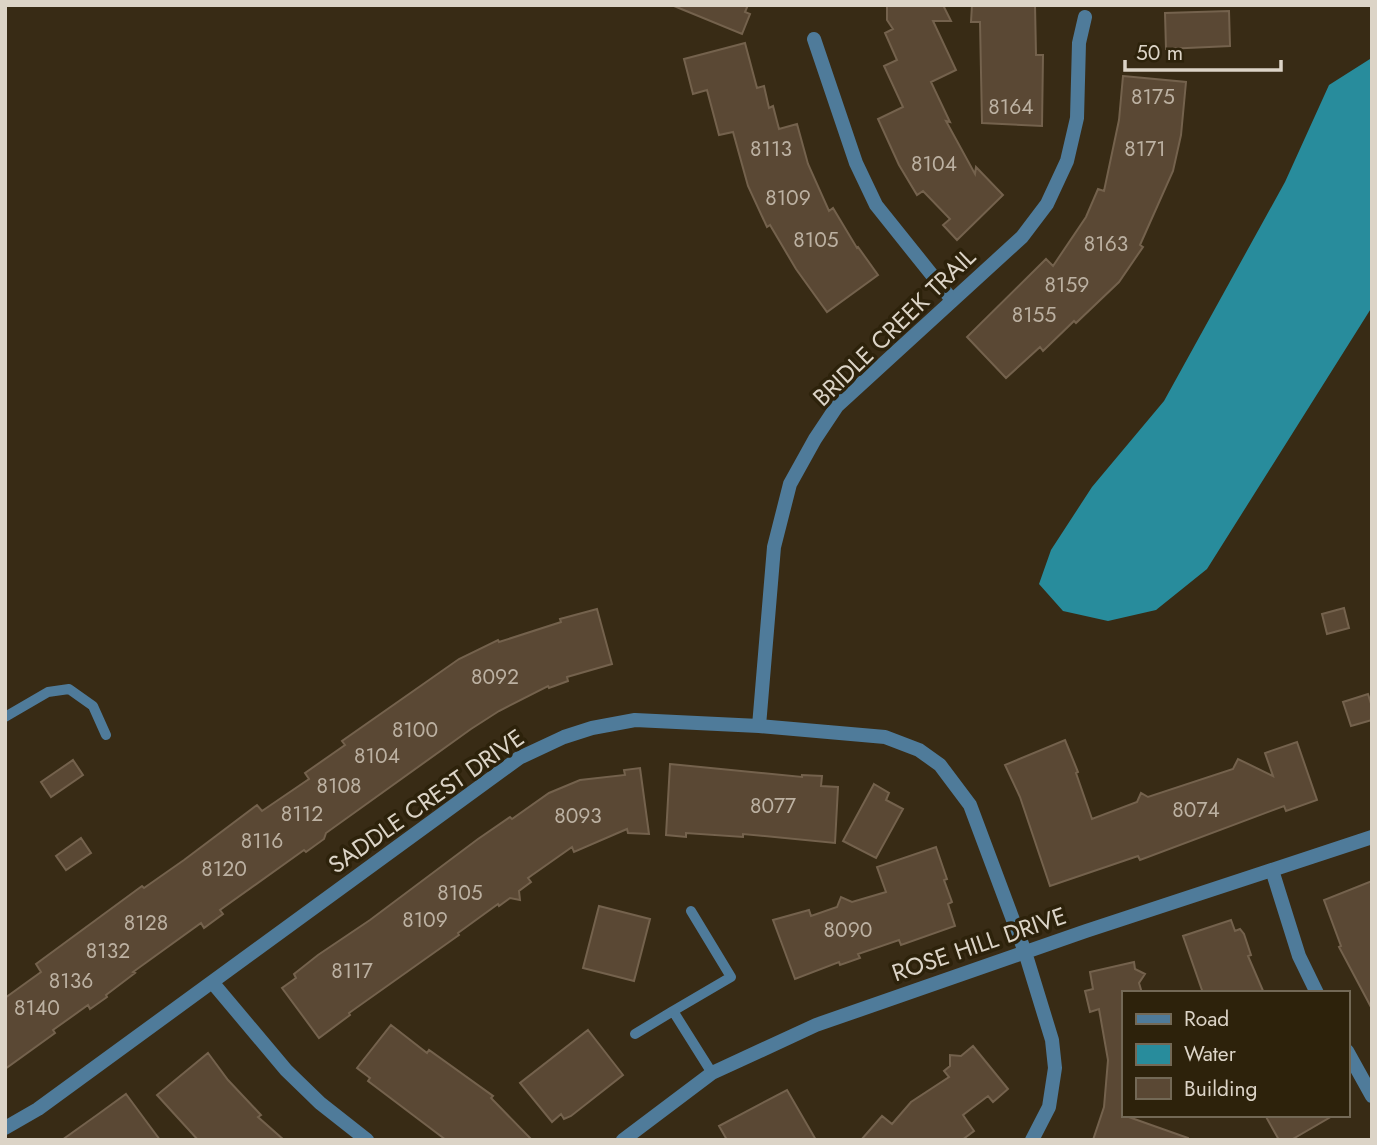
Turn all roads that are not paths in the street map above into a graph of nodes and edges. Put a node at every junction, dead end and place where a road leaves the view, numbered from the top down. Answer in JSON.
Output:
{"nodes":[{"id":1,"x":1085,"y":17,"type":"dead end"},
{"id":2,"x":814,"y":39,"type":"dead end"},
{"id":3,"x":952,"y":300,"type":"junction"},
{"id":4,"x":5,"y":717,"type":"edge"},
{"id":5,"x":759,"y":726,"type":"junction"},
{"id":6,"x":106,"y":735,"type":"dead end"},
{"id":7,"x":1372,"y":837,"type":"edge"},
{"id":8,"x":1272,"y":870,"type":"junction"},
{"id":9,"x":691,"y":911,"type":"dead end"},
{"id":10,"x":1025,"y":952,"type":"junction"},
{"id":11,"x":212,"y":982,"type":"junction"},
{"id":12,"x":1316,"y":991,"type":"edge"},
{"id":13,"x":673,"y":1012,"type":"junction"},
{"id":14,"x":635,"y":1034,"type":"dead end"},
{"id":15,"x":1349,"y":1055,"type":"edge"},
{"id":16,"x":712,"y":1073,"type":"junction"},
{"id":17,"x":1372,"y":1096,"type":"edge"},
{"id":18,"x":5,"y":1128,"type":"edge"},
{"id":19,"x":367,"y":1140,"type":"edge"},
{"id":20,"x":623,"y":1140,"type":"edge"},
{"id":21,"x":1032,"y":1140,"type":"edge"}],
"edges":[{"from":1,"to":3,"type":"street","name":"BRIDLE CREEK TRAIL"},
{"from":2,"to":3,"type":"street"},
{"from":3,"to":5,"type":"street","name":"BRIDLE CREEK TRAIL"},
{"from":4,"to":6,"type":"lane"},
{"from":5,"to":10,"type":"street","name":"SADDLE CREST DRIVE"},
{"from":5,"to":11,"type":"street","name":"SADDLE CREST DRIVE"},
{"from":7,"to":8,"type":"street","name":"ROSE HILL DRIVE"},
{"from":8,"to":10,"type":"street","name":"ROSE HILL DRIVE"},
{"from":8,"to":12,"type":"street"},
{"from":9,"to":13,"type":"lane"},
{"from":10,"to":16,"type":"street","name":"ROSE HILL DRIVE"},
{"from":10,"to":21,"type":"street","name":"SADDLE CREST DRIVE"},
{"from":11,"to":18,"type":"street","name":"SADDLE CREST DRIVE"},
{"from":11,"to":19,"type":"street"},
{"from":13,"to":14,"type":"lane"},
{"from":13,"to":16,"type":"lane"},
{"from":15,"to":17,"type":"street"},
{"from":16,"to":20,"type":"street","name":"ROSE HILL DRIVE"}]}
